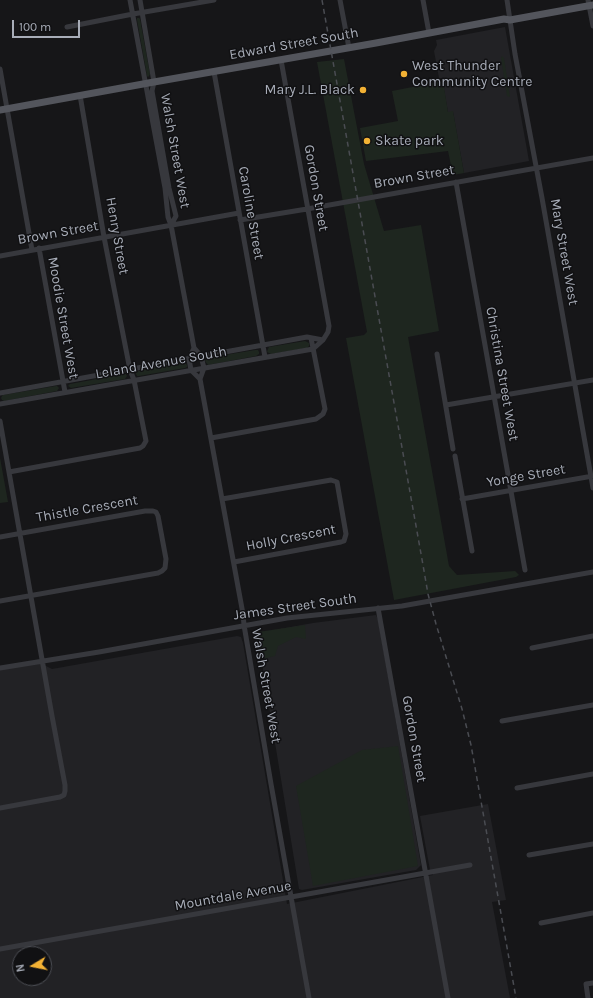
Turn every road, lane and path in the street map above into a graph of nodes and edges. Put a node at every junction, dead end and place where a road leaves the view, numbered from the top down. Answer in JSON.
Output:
{"nodes":[{"id":1,"x":130,"y":0,"type":"edge"},
{"id":2,"x":140,"y":0,"type":"edge"},
{"id":3,"x":214,"y":0,"type":"edge"},
{"id":4,"x":340,"y":0,"type":"edge"},
{"id":5,"x":423,"y":0,"type":"edge"},
{"id":6,"x":506,"y":0,"type":"edge"},
{"id":7,"x":590,"y":4,"type":"edge"},
{"id":8,"x":142,"y":12,"type":"junction"},
{"id":9,"x":133,"y":14,"type":"junction"},
{"id":10,"x":510,"y":20,"type":"junction"},
{"id":11,"x":593,"y":26,"type":"edge"},
{"id":12,"x":67,"y":27,"type":"dead end"},
{"id":13,"x":429,"y":33,"type":"junction"},
{"id":14,"x":349,"y":48,"type":"junction"},
{"id":15,"x":281,"y":60,"type":"junction"},
{"id":16,"x":0,"y":69,"type":"edge"},
{"id":17,"x":214,"y":72,"type":"junction"},
{"id":18,"x":154,"y":82,"type":"junction"},
{"id":19,"x":146,"y":83,"type":"junction"},
{"id":20,"x":80,"y":95,"type":"junction"},
{"id":21,"x":4,"y":110,"type":"edge"},
{"id":22,"x":593,"y":158,"type":"edge"},
{"id":23,"x":536,"y":168,"type":"junction"},
{"id":24,"x":456,"y":182,"type":"junction"},
{"id":25,"x":307,"y":209,"type":"junction"},
{"id":26,"x":239,"y":213,"type":"junction"},
{"id":27,"x":240,"y":220,"type":"junction"},
{"id":28,"x":171,"y":225,"type":"junction"},
{"id":29,"x":104,"y":237,"type":"junction"},
{"id":30,"x":39,"y":248,"type":"junction"},
{"id":31,"x":32,"y":250,"type":"junction"},
{"id":32,"x":0,"y":256,"type":"edge"},
{"id":33,"x":311,"y":338,"type":"junction"},
{"id":34,"x":322,"y":340,"type":"junction"},
{"id":35,"x":263,"y":346,"type":"junction"},
{"id":36,"x":194,"y":348,"type":"junction"},
{"id":37,"x":313,"y":349,"type":"junction"},
{"id":38,"x":437,"y":354,"type":"dead end"},
{"id":39,"x":202,"y":356,"type":"junction"},
{"id":40,"x":189,"y":358,"type":"junction"},
{"id":41,"x":265,"y":358,"type":"junction"},
{"id":42,"x":204,"y":368,"type":"junction"},
{"id":43,"x":130,"y":370,"type":"junction"},
{"id":44,"x":191,"y":370,"type":"junction"},
{"id":45,"x":200,"y":379,"type":"junction"},
{"id":46,"x":134,"y":380,"type":"junction"},
{"id":47,"x":593,"y":380,"type":"edge"},
{"id":48,"x":63,"y":382,"type":"junction"},
{"id":49,"x":574,"y":383,"type":"junction"},
{"id":50,"x":64,"y":392,"type":"junction"},
{"id":51,"x":0,"y":393,"type":"edge"},
{"id":52,"x":494,"y":396,"type":"junction"},
{"id":53,"x":0,"y":404,"type":"edge"},
{"id":54,"x":446,"y":405,"type":"junction"},
{"id":55,"x":0,"y":421,"type":"edge"},
{"id":56,"x":211,"y":438,"type":"junction"},
{"id":57,"x":453,"y":450,"type":"dead end"},
{"id":58,"x":455,"y":456,"type":"dead end"},
{"id":59,"x":9,"y":472,"type":"junction"},
{"id":60,"x":592,"y":477,"type":"edge"},
{"id":61,"x":593,"y":488,"type":"edge"},
{"id":62,"x":511,"y":491,"type":"junction"},
{"id":63,"x":222,"y":499,"type":"junction"},
{"id":64,"x":462,"y":500,"type":"junction"},
{"id":65,"x":20,"y":534,"type":"junction"},
{"id":66,"x":0,"y":537,"type":"edge"},
{"id":67,"x":472,"y":550,"type":"dead end"},
{"id":68,"x":234,"y":562,"type":"junction"},
{"id":69,"x":524,"y":570,"type":"dead end"},
{"id":70,"x":593,"y":572,"type":"edge"},
{"id":71,"x":30,"y":596,"type":"junction"},
{"id":72,"x":0,"y":601,"type":"edge"},
{"id":73,"x":378,"y":608,"type":"junction"},
{"id":74,"x":244,"y":625,"type":"junction"},
{"id":75,"x":593,"y":636,"type":"edge"},
{"id":76,"x":532,"y":648,"type":"dead end"},
{"id":77,"x":42,"y":661,"type":"junction"},
{"id":78,"x":0,"y":668,"type":"edge"},
{"id":79,"x":593,"y":705,"type":"edge"},
{"id":80,"x":502,"y":721,"type":"dead end"},
{"id":81,"x":593,"y":774,"type":"edge"},
{"id":82,"x":517,"y":788,"type":"dead end"},
{"id":83,"x":0,"y":808,"type":"edge"},
{"id":84,"x":593,"y":844,"type":"edge"},
{"id":85,"x":529,"y":855,"type":"dead end"},
{"id":86,"x":470,"y":865,"type":"dead end"},
{"id":87,"x":425,"y":874,"type":"junction"},
{"id":88,"x":291,"y":898,"type":"junction"},
{"id":89,"x":593,"y":913,"type":"edge"},
{"id":90,"x":541,"y":923,"type":"dead end"},
{"id":91,"x":0,"y":949,"type":"edge"},
{"id":92,"x":593,"y":983,"type":"edge"},
{"id":93,"x":309,"y":998,"type":"edge"},
{"id":94,"x":448,"y":998,"type":"edge"},
{"id":95,"x":588,"y":998,"type":"edge"}],
"edges":[{"from":1,"to":9,"type":"street","name":"Walsh Street West"},
{"from":2,"to":8,"type":"street","name":"Walsh Street West"},
{"from":3,"to":8,"type":"street"},
{"from":4,"to":14,"type":"street"},
{"from":5,"to":13,"type":"street"},
{"from":6,"to":10,"type":"street","name":"Mary Street West"},
{"from":7,"to":10,"type":"main road","name":"Edward Street South"},
{"from":7,"to":11,"type":"street"},
{"from":8,"to":9,"type":"street"},
{"from":8,"to":18,"type":"street","name":"Walsh Street West"},
{"from":9,"to":12,"type":"street"},
{"from":9,"to":19,"type":"street","name":"Walsh Street West"},
{"from":10,"to":13,"type":"main road","name":"Edward Street South"},
{"from":10,"to":23,"type":"street","name":"Mary Street West"},
{"from":13,"to":14,"type":"main road","name":"Edward Street South"},
{"from":14,"to":15,"type":"main road","name":"Edward Street South"},
{"from":15,"to":17,"type":"main road","name":"Edward Street South"},
{"from":15,"to":25,"type":"street","name":"Gordon Street"},
{"from":16,"to":21,"type":"street","name":"Moodie Street West"},
{"from":17,"to":18,"type":"main road","name":"Edward Street South"},
{"from":17,"to":26,"type":"street","name":"Caroline Street"},
{"from":18,"to":19,"type":"main road","name":"Edward Street South"},
{"from":18,"to":28,"type":"street","name":"Walsh Street West"},
{"from":19,"to":20,"type":"main road","name":"Edward Street South"},
{"from":19,"to":28,"type":"street","name":"Walsh Street West"},
{"from":20,"to":21,"type":"main road","name":"Edward Street South"},
{"from":20,"to":29,"type":"street","name":"Henry Street"},
{"from":21,"to":31,"type":"street","name":"Moodie Street West"},
{"from":22,"to":23,"type":"street","name":"Brown Street"},
{"from":23,"to":24,"type":"street","name":"Brown Street"},
{"from":23,"to":49,"type":"street","name":"Mary Street West"},
{"from":24,"to":25,"type":"street","name":"Brown Street"},
{"from":24,"to":52,"type":"street","name":"Christina Street West"},
{"from":25,"to":27,"type":"street","name":"Brown Street"},
{"from":25,"to":34,"type":"street","name":"Gordon Street"},
{"from":26,"to":27,"type":"street","name":"Caroline Street"},
{"from":26,"to":28,"type":"street","name":"Brown Street"},
{"from":27,"to":35,"type":"street","name":"Caroline Street"},
{"from":28,"to":29,"type":"street","name":"Brown Street"},
{"from":28,"to":36,"type":"street","name":"Walsh Street West"},
{"from":29,"to":30,"type":"street","name":"Brown Street"},
{"from":29,"to":43,"type":"street","name":"Henry Street"},
{"from":30,"to":31,"type":"street","name":"Brown Street"},
{"from":30,"to":48,"type":"street","name":"Moodie Street West"},
{"from":31,"to":32,"type":"street","name":"Brown Street"},
{"from":33,"to":34,"type":"street","name":"Leland Avenue South"},
{"from":33,"to":35,"type":"street","name":"Leland Avenue South"},
{"from":33,"to":37,"type":"street"},
{"from":34,"to":37,"type":"street"},
{"from":35,"to":39,"type":"street","name":"Leland Avenue South"},
{"from":35,"to":41,"type":"street","name":"Caroline Street"},
{"from":36,"to":39,"type":"street"},
{"from":36,"to":40,"type":"street"},
{"from":37,"to":41,"type":"street","name":"Leland Avenue South"},
{"from":37,"to":56,"type":"street"},
{"from":38,"to":54,"type":"street"},
{"from":39,"to":40,"type":"street","name":"Leland Avenue South"},
{"from":39,"to":42,"type":"street"},
{"from":40,"to":43,"type":"street","name":"Leland Avenue South"},
{"from":40,"to":44,"type":"street"},
{"from":41,"to":42,"type":"street","name":"Leland Avenue South"},
{"from":42,"to":44,"type":"street","name":"Leland Avenue South"},
{"from":42,"to":45,"type":"street"},
{"from":43,"to":46,"type":"street","name":"Henry Street"},
{"from":43,"to":48,"type":"street","name":"Leland Avenue South"},
{"from":44,"to":45,"type":"street"},
{"from":44,"to":46,"type":"street","name":"Leland Avenue South"},
{"from":45,"to":56,"type":"street","name":"Walsh Street West"},
{"from":46,"to":50,"type":"street","name":"Leland Avenue South"},
{"from":46,"to":59,"type":"street","name":"Henry Street"},
{"from":47,"to":49,"type":"street"},
{"from":48,"to":50,"type":"street","name":"Moodie Street West"},
{"from":48,"to":51,"type":"street","name":"Leland Avenue South"},
{"from":49,"to":52,"type":"street"},
{"from":49,"to":60,"type":"street","name":"Mary Street West"},
{"from":50,"to":53,"type":"street","name":"Leland Avenue South"},
{"from":52,"to":54,"type":"street"},
{"from":52,"to":62,"type":"street","name":"Christina Street West"},
{"from":54,"to":57,"type":"street"},
{"from":55,"to":59,"type":"street"},
{"from":56,"to":63,"type":"street","name":"Walsh Street West"},
{"from":58,"to":64,"type":"street"},
{"from":59,"to":65,"type":"street"},
{"from":60,"to":61,"type":"street","name":"Mary Street West"},
{"from":60,"to":62,"type":"street","name":"Yonge Street"},
{"from":62,"to":64,"type":"street","name":"Yonge Street"},
{"from":62,"to":69,"type":"street","name":"Christina Street West"},
{"from":63,"to":68,"type":"street","name":"Walsh Street West"},
{"from":63,"to":68,"type":"street","name":"Holly Crescent"},
{"from":64,"to":67,"type":"street"},
{"from":65,"to":66,"type":"street"},
{"from":65,"to":71,"type":"street"},
{"from":65,"to":71,"type":"street","name":"Thistle Crescent"},
{"from":68,"to":74,"type":"street","name":"Walsh Street West"},
{"from":70,"to":73,"type":"street","name":"James Street South"},
{"from":71,"to":72,"type":"street"},
{"from":71,"to":77,"type":"street"},
{"from":73,"to":74,"type":"street","name":"James Street South"},
{"from":73,"to":87,"type":"street","name":"Gordon Street"},
{"from":74,"to":77,"type":"street","name":"James Street South"},
{"from":74,"to":88,"type":"street","name":"Walsh Street West"},
{"from":75,"to":76,"type":"street"},
{"from":77,"to":78,"type":"street","name":"James Street South"},
{"from":77,"to":83,"type":"street"},
{"from":79,"to":80,"type":"street"},
{"from":81,"to":82,"type":"street"},
{"from":84,"to":85,"type":"street"},
{"from":86,"to":87,"type":"street","name":"Mountdale Avenue"},
{"from":87,"to":88,"type":"street","name":"Mountdale Avenue"},
{"from":87,"to":94,"type":"street","name":"Gordon Street"},
{"from":88,"to":91,"type":"street","name":"Mountdale Avenue"},
{"from":88,"to":93,"type":"street","name":"Walsh Street West"},
{"from":89,"to":90,"type":"street"},
{"from":92,"to":95,"type":"street"}]}
